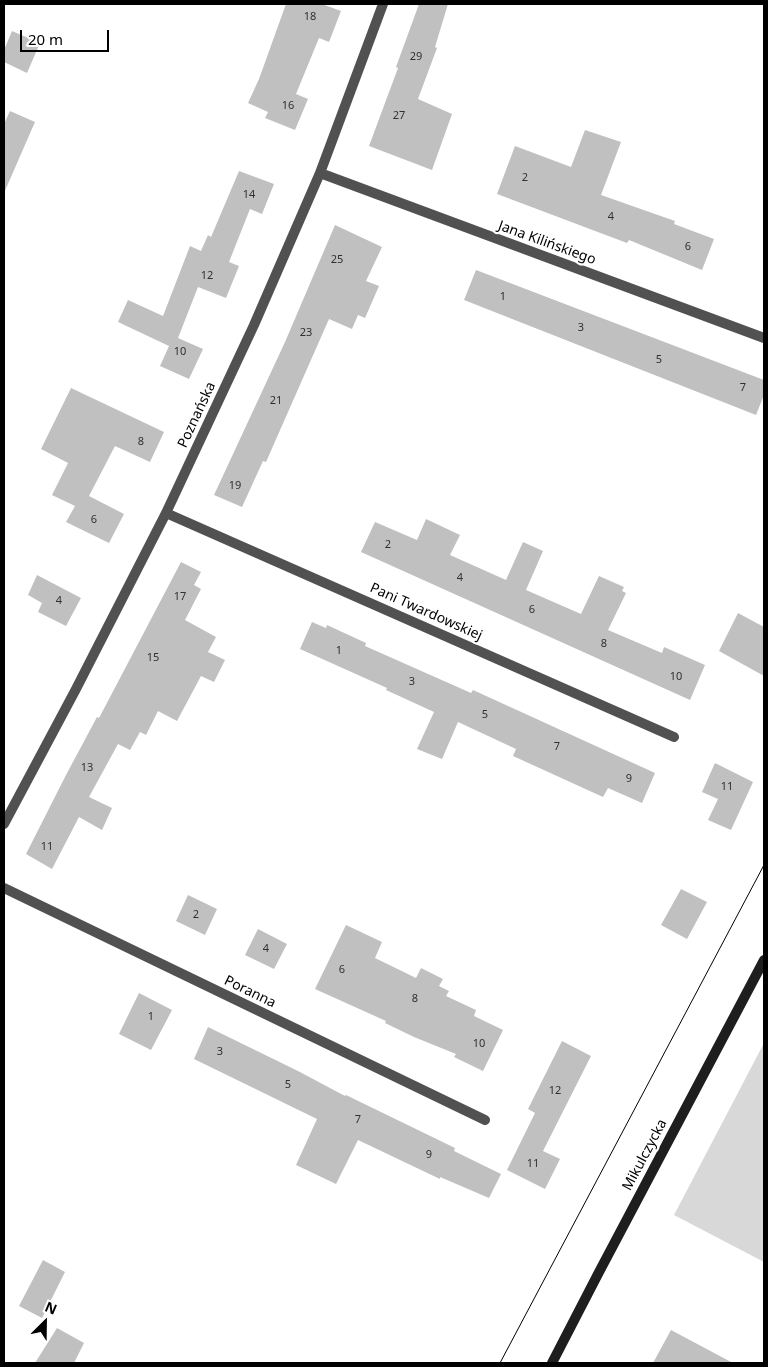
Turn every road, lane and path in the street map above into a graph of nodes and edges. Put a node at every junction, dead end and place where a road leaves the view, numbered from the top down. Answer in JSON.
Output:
{"nodes":[{"id":1,"x":383,"y":4,"type":"edge"},
{"id":2,"x":320,"y":173,"type":"junction"},
{"id":3,"x":764,"y":338,"type":"edge"},
{"id":4,"x":166,"y":513,"type":"junction"},
{"id":5,"x":674,"y":737,"type":"dead end"},
{"id":6,"x":4,"y":824,"type":"edge"},
{"id":7,"x":4,"y":888,"type":"edge"},
{"id":8,"x":764,"y":960,"type":"edge"},
{"id":9,"x":485,"y":1120,"type":"dead end"},
{"id":10,"x":552,"y":1363,"type":"edge"}],
"edges":[{"from":1,"to":2,"type":"street","name":"Poznańska"},
{"from":2,"to":3,"type":"street","name":"Jana Kilińskiego"},
{"from":2,"to":4,"type":"street","name":"Poznańska"},
{"from":4,"to":5,"type":"street","name":"Pani Twardowskiej"},
{"from":4,"to":6,"type":"street","name":"Poznańska"},
{"from":7,"to":9,"type":"street","name":"Poranna"},
{"from":8,"to":10,"type":"main road","name":"Mikulczycka"}]}
